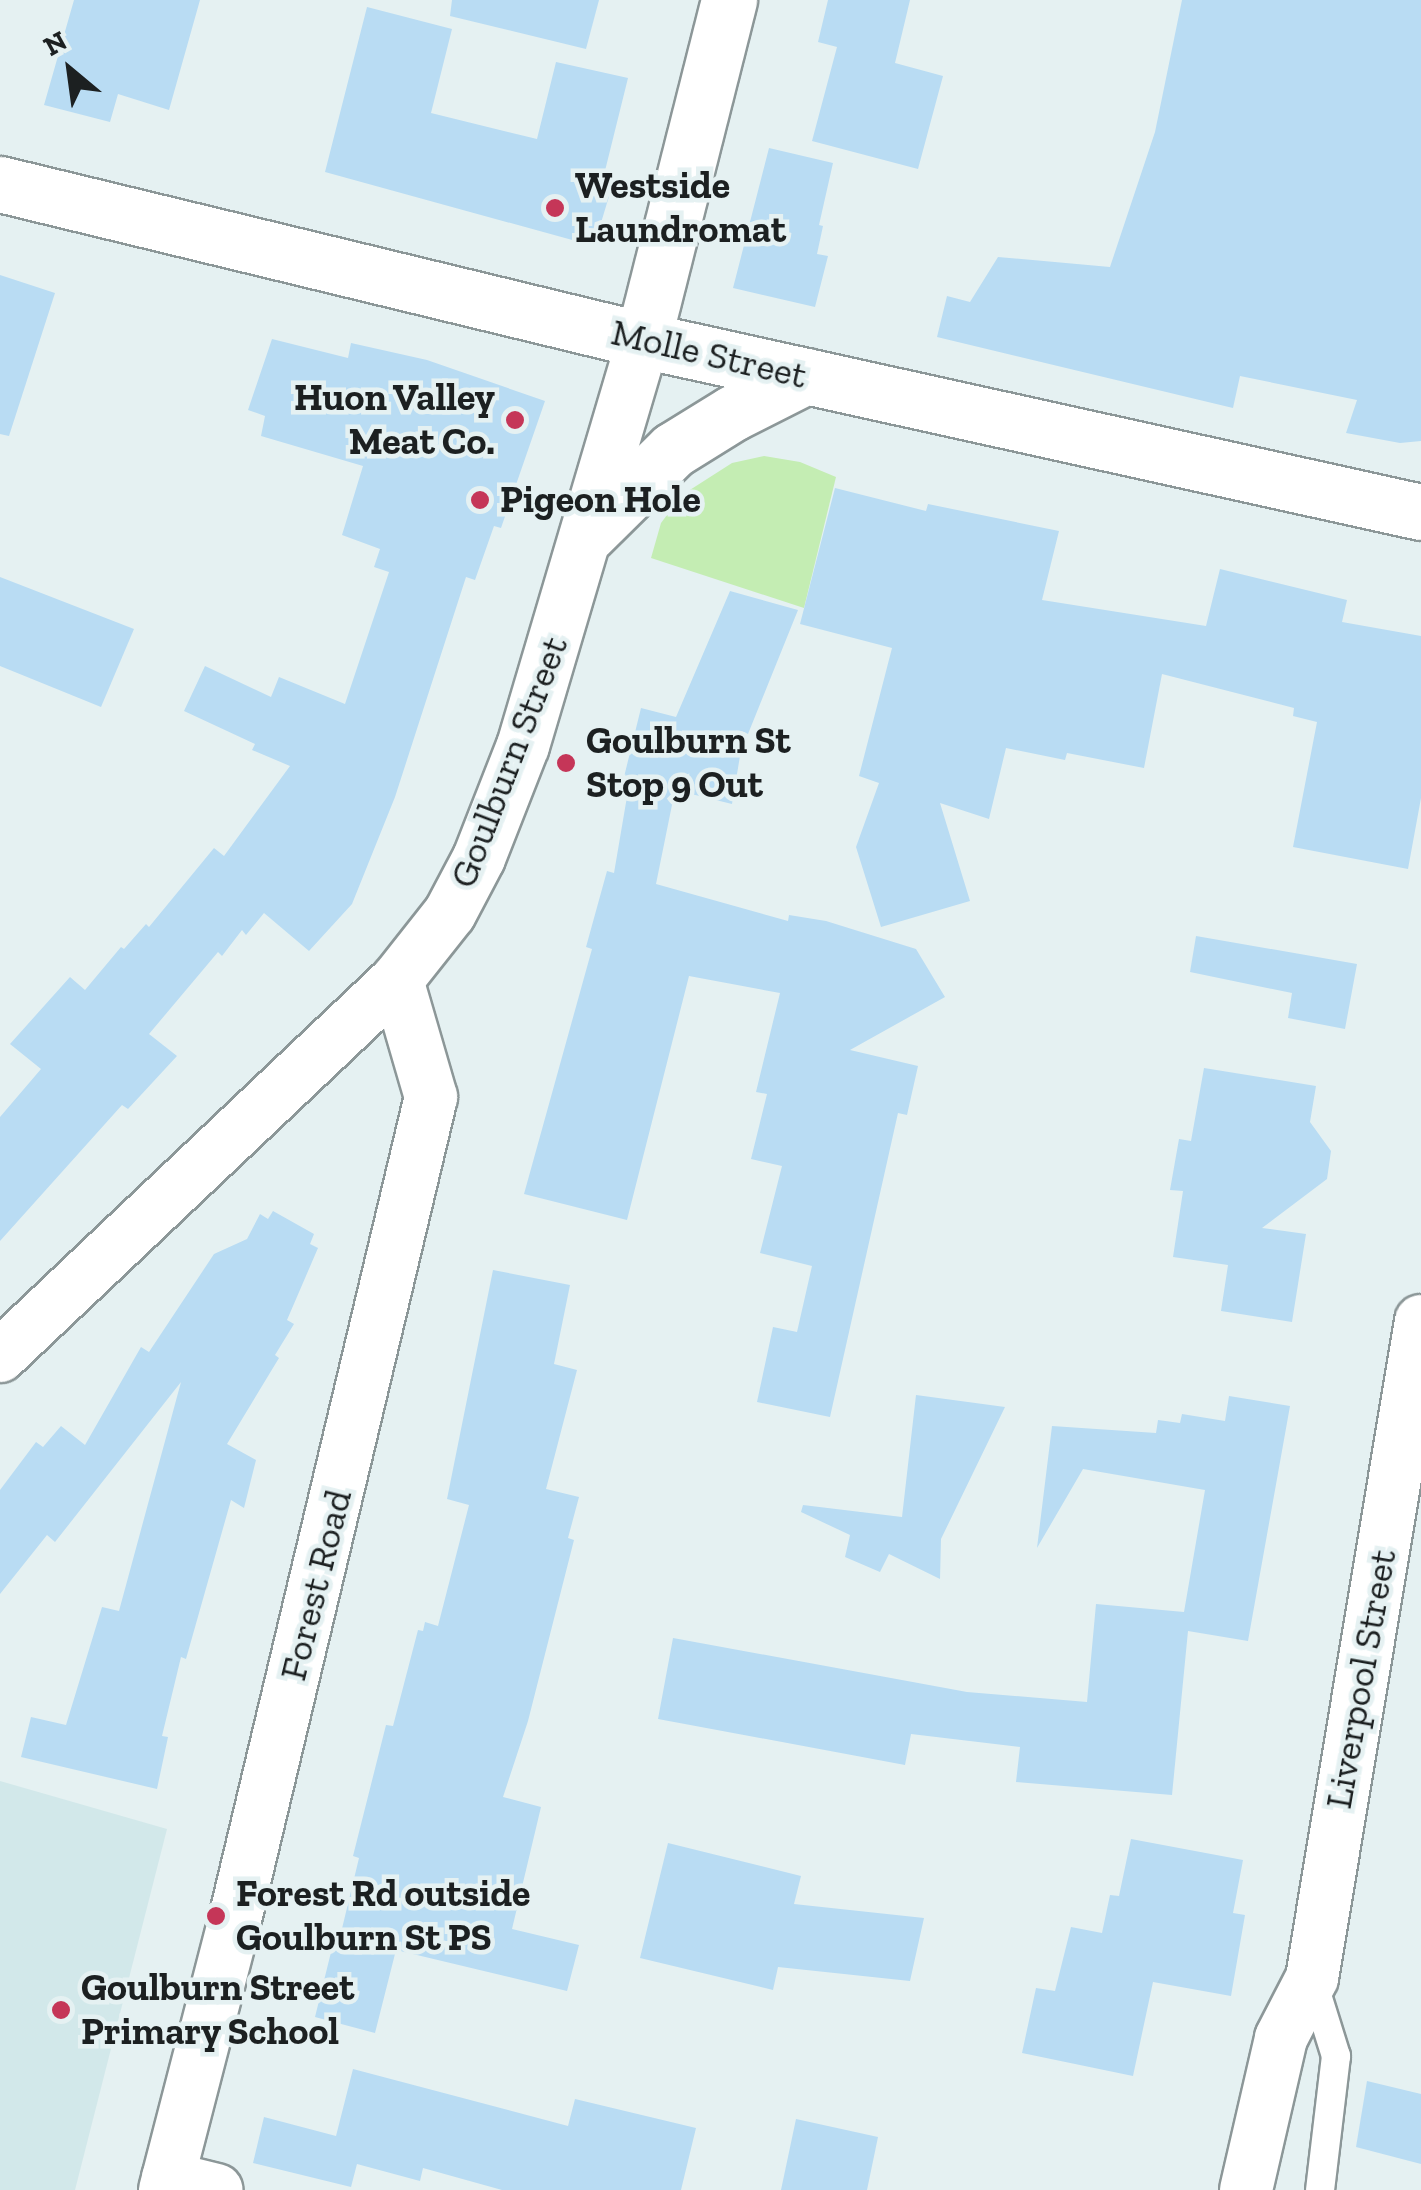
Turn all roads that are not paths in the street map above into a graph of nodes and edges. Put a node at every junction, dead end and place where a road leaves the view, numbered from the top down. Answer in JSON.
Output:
{"nodes":[{"id":1,"x":729,"y":0,"type":"edge"},
{"id":2,"x":0,"y":184,"type":"edge"},
{"id":3,"x":643,"y":340,"type":"junction"},
{"id":4,"x":806,"y":376,"type":"junction"},
{"id":5,"x":1421,"y":512,"type":"edge"},
{"id":6,"x":588,"y":534,"type":"junction"},
{"id":7,"x":397,"y":980,"type":"junction"},
{"id":8,"x":1421,"y":1321,"type":"edge"},
{"id":9,"x":0,"y":1356,"type":"edge"},
{"id":10,"x":1312,"y":1978,"type":"junction"},
{"id":11,"x":183,"y":2186,"type":"edge"},
{"id":12,"x":1246,"y":2190,"type":"edge"},
{"id":13,"x":1320,"y":2190,"type":"edge"}],
"edges":[{"from":1,"to":3,"type":"street","name":"Goulburn Street"},
{"from":2,"to":3,"type":"street","name":"Molle Street"},
{"from":3,"to":4,"type":"street","name":"Molle Street"},
{"from":3,"to":6,"type":"street","name":"Goulburn Street"},
{"from":4,"to":5,"type":"street","name":"Molle Street"},
{"from":4,"to":6,"type":"street"},
{"from":6,"to":7,"type":"street","name":"Goulburn Street"},
{"from":7,"to":9,"type":"street","name":"Goulburn Street"},
{"from":7,"to":11,"type":"street","name":"Forest Road"},
{"from":8,"to":10,"type":"street","name":"Liverpool Street"},
{"from":10,"to":12,"type":"street","name":"Liverpool Street"},
{"from":10,"to":13,"type":"lane","name":"Liverpool Street"}]}
